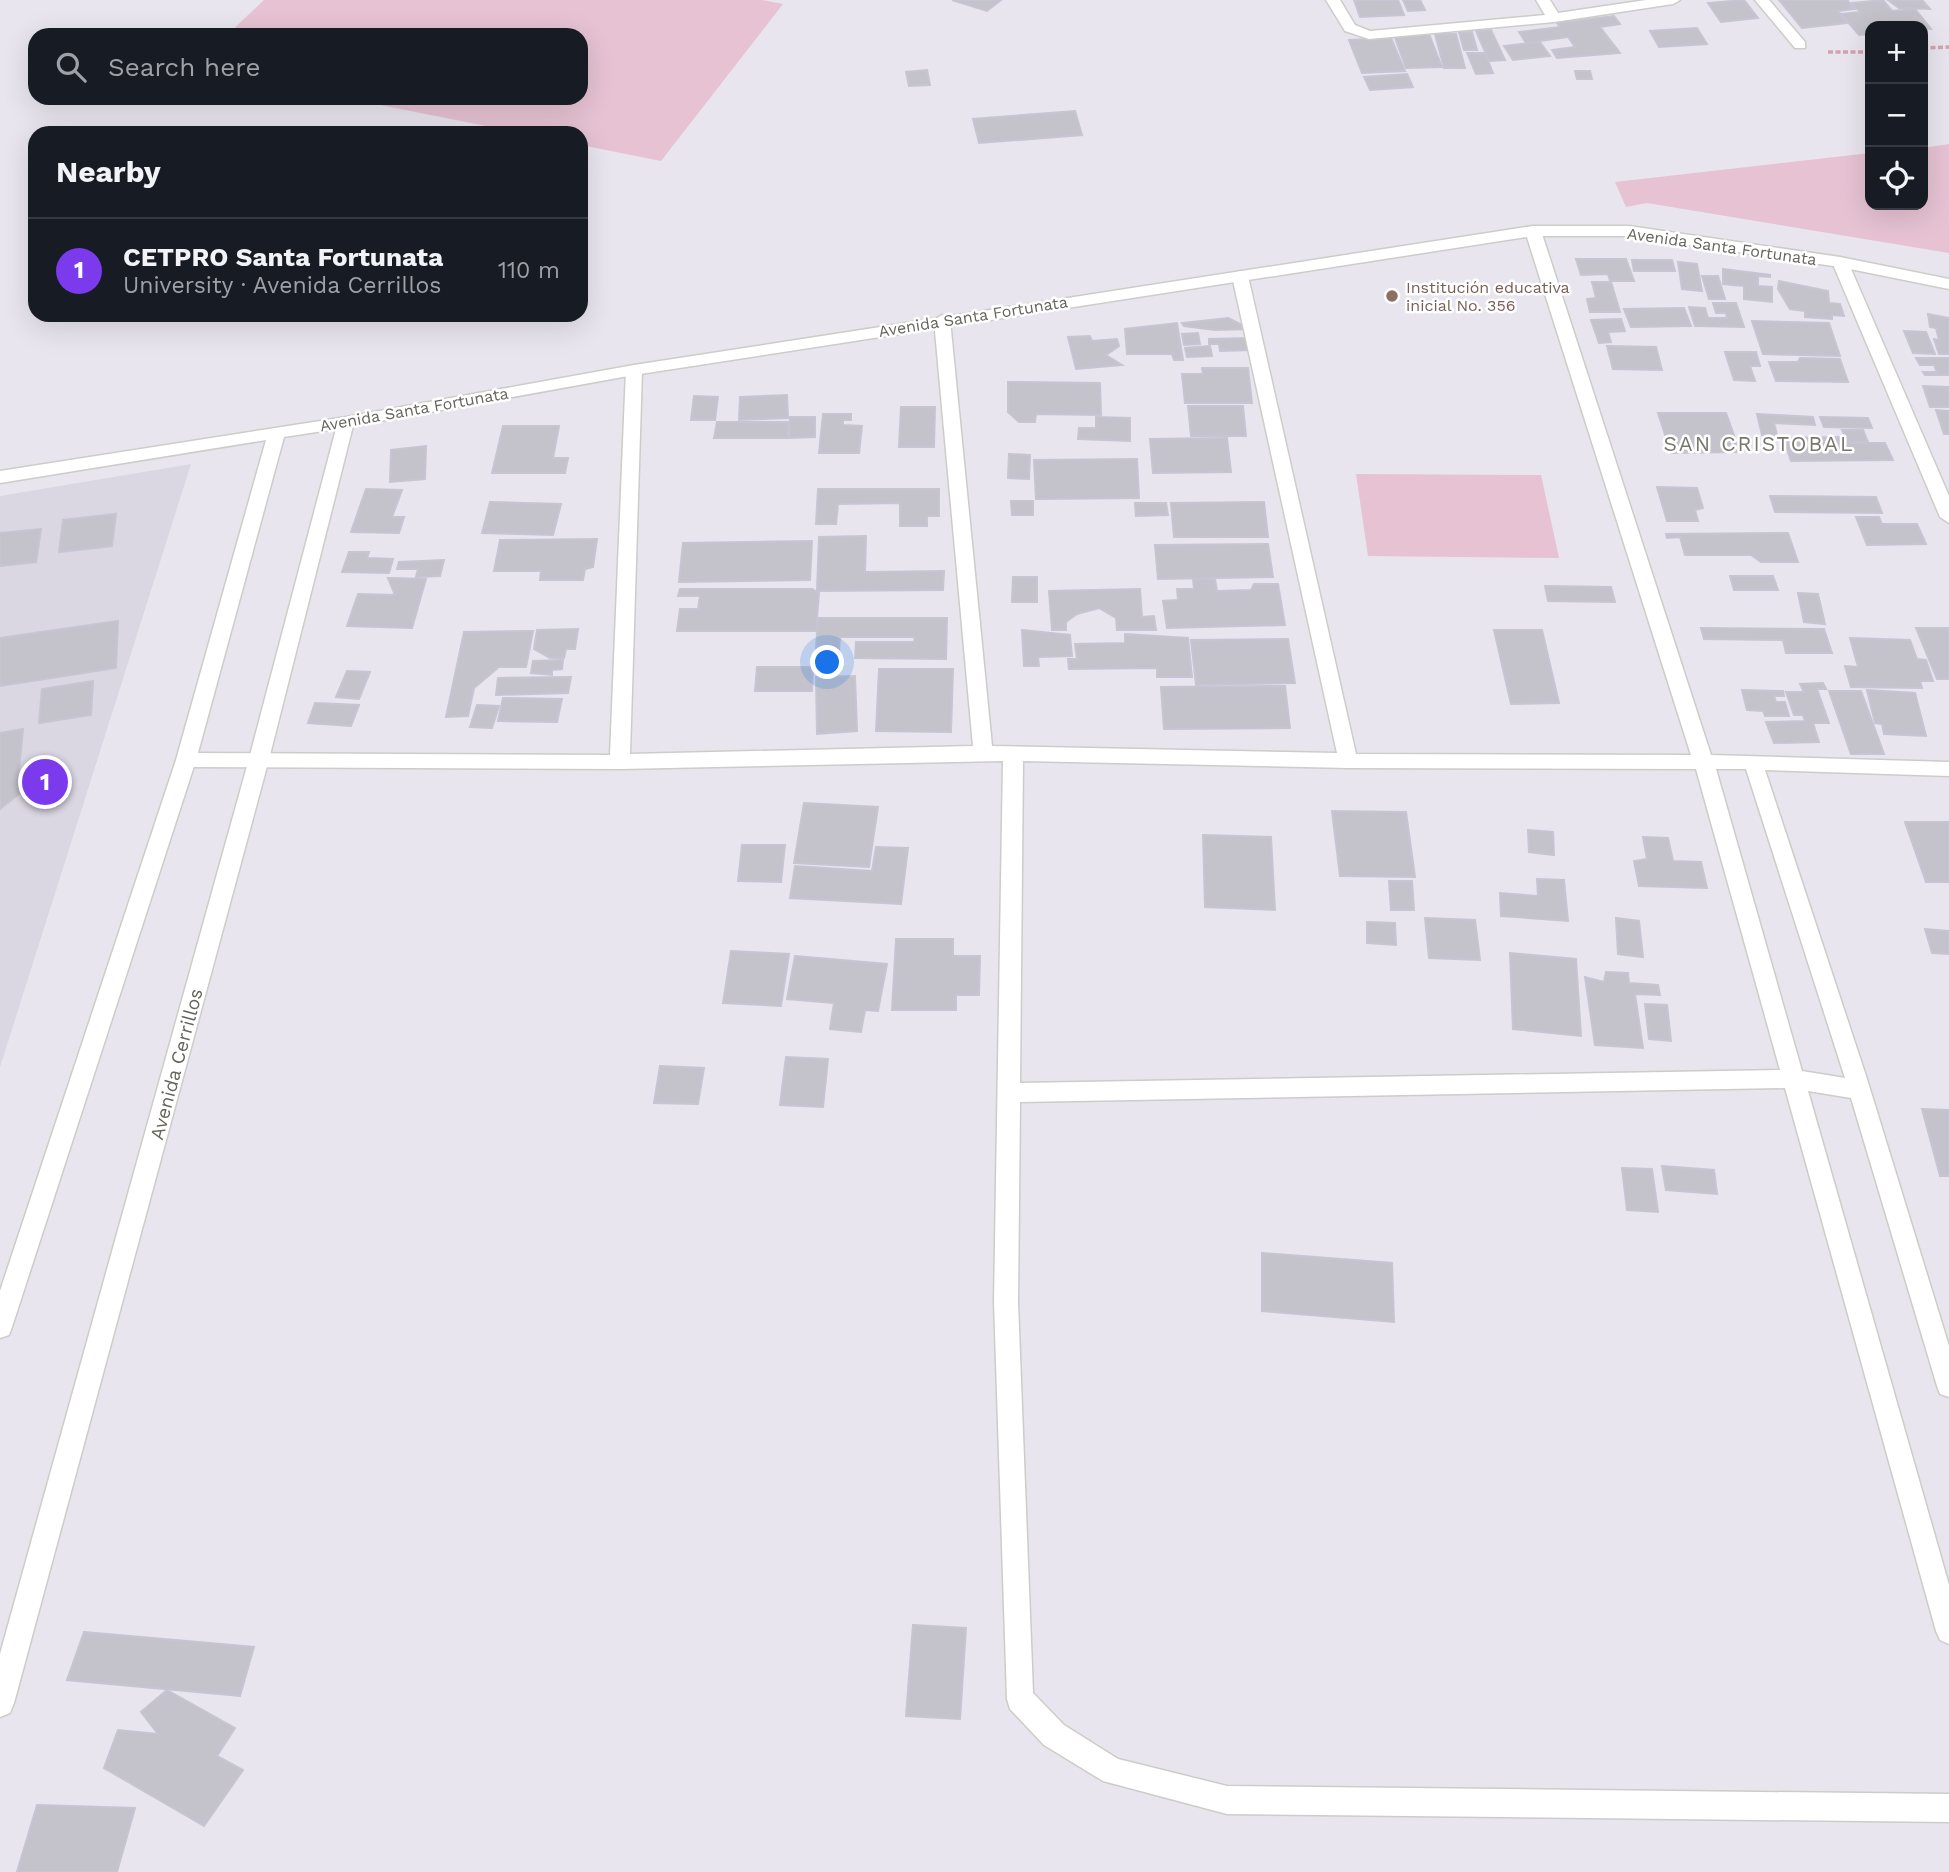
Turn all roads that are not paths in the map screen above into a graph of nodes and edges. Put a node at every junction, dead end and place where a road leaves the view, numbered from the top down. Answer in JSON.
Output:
{"nodes":[{"id":1,"x":1334,"y":0,"type":"edge"},
{"id":2,"x":1543,"y":0,"type":"edge"},
{"id":3,"x":1673,"y":0,"type":"edge"},
{"id":4,"x":1762,"y":0,"type":"edge"},
{"id":5,"x":1554,"y":18,"type":"junction"},
{"id":6,"x":1800,"y":45,"type":"road end"},
{"id":7,"x":1533,"y":231,"type":"junction"},
{"id":8,"x":1840,"y":262,"type":"junction"},
{"id":9,"x":1240,"y":276,"type":"junction"},
{"id":10,"x":1949,"y":284,"type":"edge"},
{"id":11,"x":942,"y":320,"type":"junction"},
{"id":12,"x":634,"y":370,"type":"junction"},
{"id":13,"x":346,"y":422,"type":"junction"},
{"id":14,"x":278,"y":432,"type":"junction"},
{"id":15,"x":0,"y":477,"type":"edge"},
{"id":16,"x":1949,"y":517,"type":"edge"},
{"id":17,"x":983,"y":753,"type":"junction"},
{"id":18,"x":1013,"y":754,"type":"junction"},
{"id":19,"x":259,"y":759,"type":"junction"},
{"id":20,"x":186,"y":760,"type":"junction"},
{"id":21,"x":1348,"y":761,"type":"junction"},
{"id":22,"x":620,"y":762,"type":"junction"},
{"id":23,"x":1753,"y":762,"type":"junction"},
{"id":24,"x":1704,"y":763,"type":"junction"},
{"id":25,"x":1949,"y":769,"type":"edge"},
{"id":26,"x":1794,"y":1079,"type":"junction"},
{"id":27,"x":1859,"y":1090,"type":"junction"},
{"id":28,"x":1010,"y":1093,"type":"junction"},
{"id":29,"x":0,"y":1327,"type":"edge"},
{"id":30,"x":1949,"y":1386,"type":"edge"},
{"id":31,"x":11,"y":1629,"type":"edge"},
{"id":32,"x":1949,"y":1630,"type":"edge"},
{"id":33,"x":0,"y":1703,"type":"edge"},
{"id":34,"x":1949,"y":1808,"type":"edge"}],
"edges":[{"from":1,"to":5,"type":"street"},
{"from":2,"to":5,"type":"street"},
{"from":3,"to":5,"type":"street"},
{"from":4,"to":6,"type":"street"},
{"from":7,"to":8,"type":"street","name":"Avenida Santa Fortunata"},
{"from":7,"to":9,"type":"street","name":"Avenida Santa Fortunata"},
{"from":7,"to":24,"type":"street"},
{"from":8,"to":10,"type":"street","name":"Avenida Santa Fortunata"},
{"from":8,"to":16,"type":"street"},
{"from":9,"to":11,"type":"street","name":"Avenida Santa Fortunata"},
{"from":9,"to":21,"type":"street"},
{"from":11,"to":12,"type":"street","name":"Avenida Santa Fortunata"},
{"from":11,"to":17,"type":"street"},
{"from":12,"to":13,"type":"street","name":"Avenida Santa Fortunata"},
{"from":12,"to":22,"type":"street"},
{"from":13,"to":14,"type":"street","name":"Avenida Santa Fortunata"},
{"from":13,"to":19,"type":"street","name":"Avenida Cerrillos"},
{"from":14,"to":15,"type":"street","name":"Avenida Santa Fortunata"},
{"from":14,"to":20,"type":"street"},
{"from":17,"to":18,"type":"street"},
{"from":17,"to":22,"type":"street"},
{"from":18,"to":21,"type":"street"},
{"from":18,"to":28,"type":"street"},
{"from":19,"to":20,"type":"street"},
{"from":19,"to":22,"type":"street"},
{"from":19,"to":31,"type":"street","name":"Avenida Cerrillos"},
{"from":20,"to":29,"type":"street"},
{"from":21,"to":24,"type":"street"},
{"from":23,"to":24,"type":"street"},
{"from":23,"to":25,"type":"street"},
{"from":23,"to":27,"type":"street"},
{"from":24,"to":26,"type":"street"},
{"from":26,"to":27,"type":"street"},
{"from":26,"to":28,"type":"street"},
{"from":26,"to":32,"type":"street"},
{"from":27,"to":30,"type":"street"},
{"from":28,"to":34,"type":"street"},
{"from":31,"to":33,"type":"street","name":"Avenida Cerrillos"}]}
